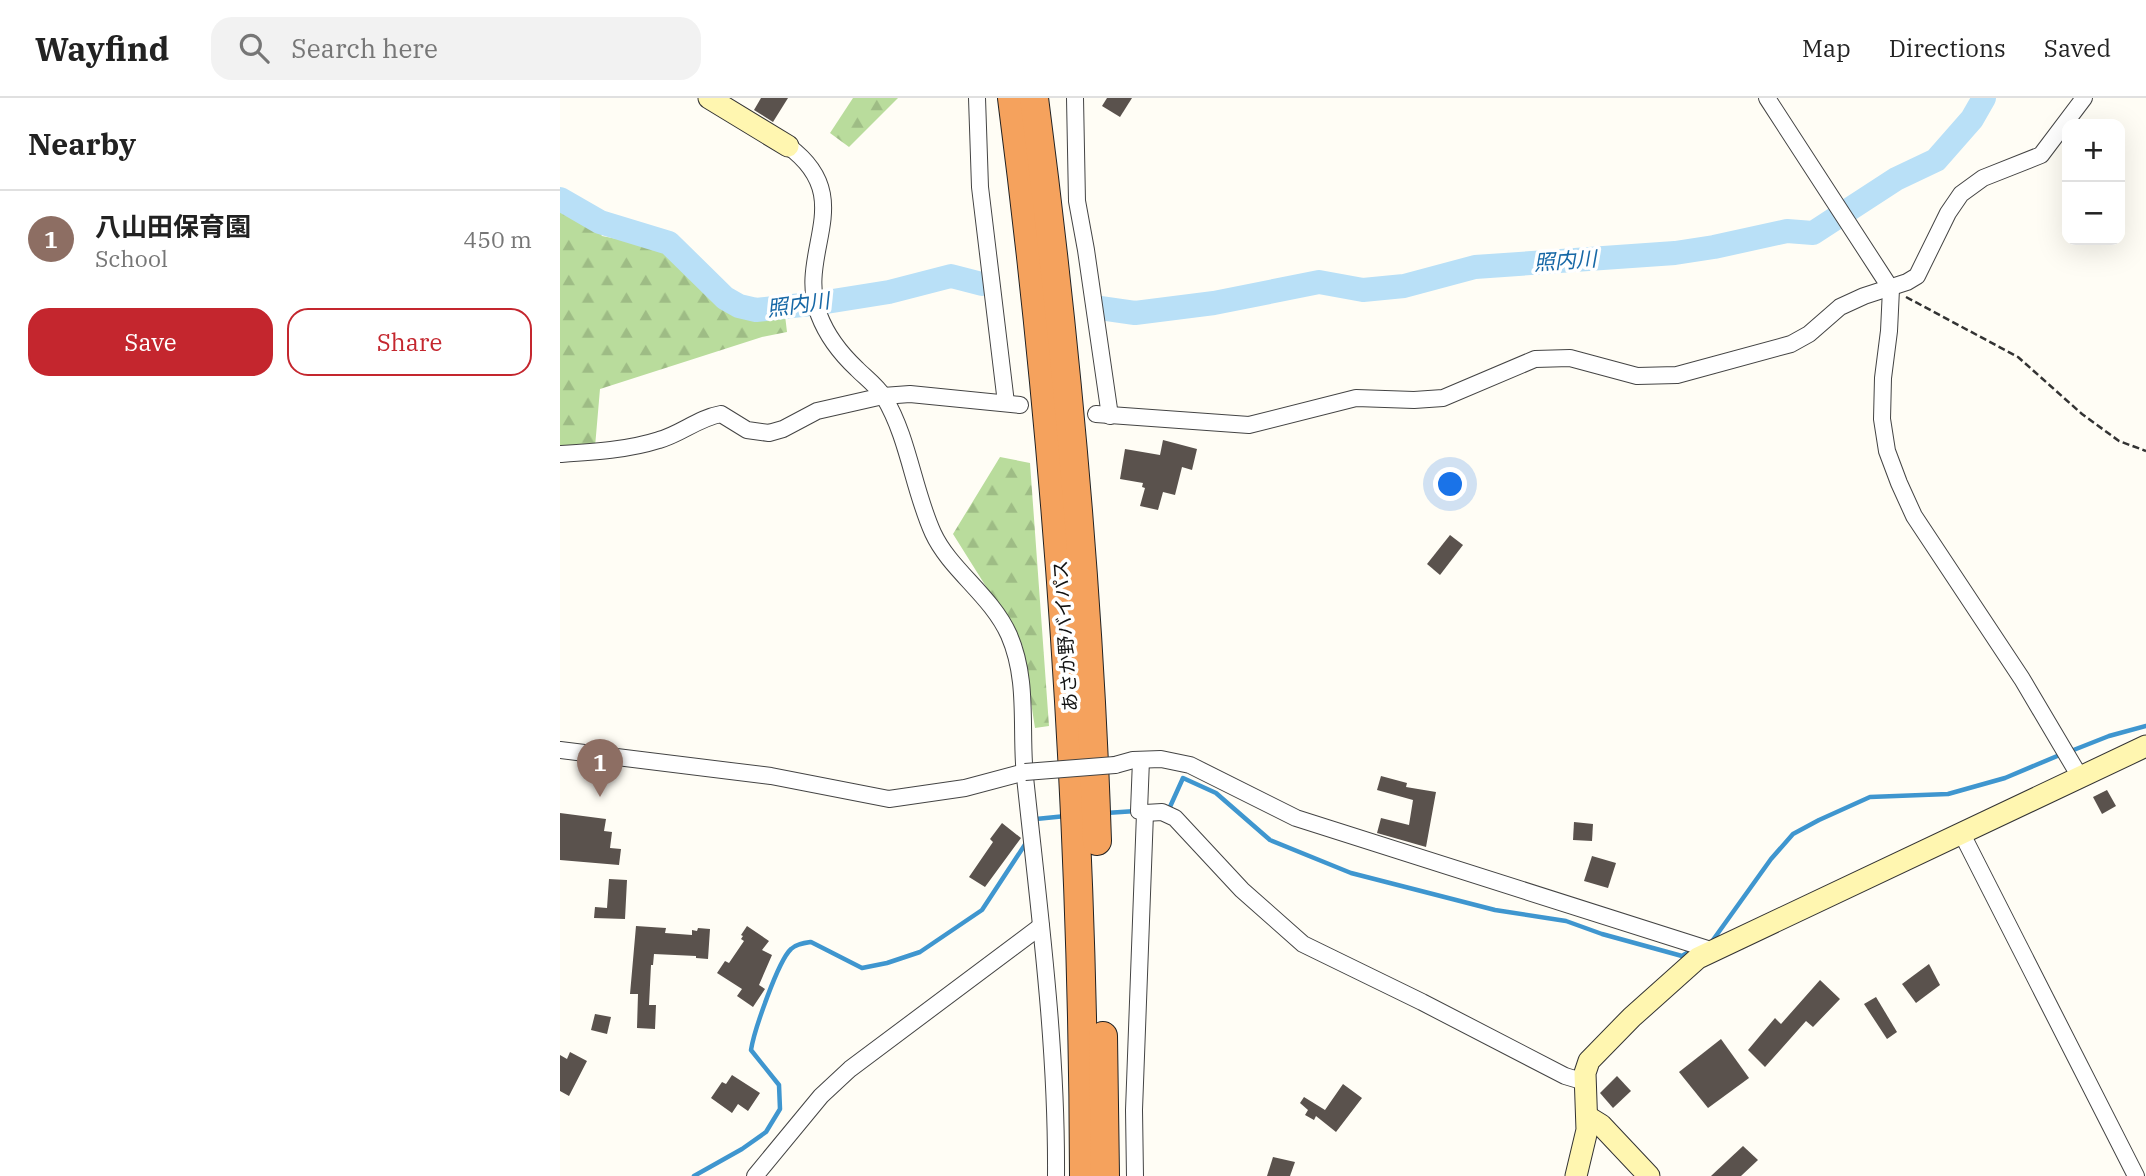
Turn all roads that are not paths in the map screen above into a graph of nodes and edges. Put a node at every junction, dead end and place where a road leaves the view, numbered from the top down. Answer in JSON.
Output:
{"nodes":[{"id":1,"x":709,"y":98,"type":"edge"},
{"id":2,"x":977,"y":98,"type":"edge"},
{"id":3,"x":1013,"y":98,"type":"edge"},
{"id":4,"x":1034,"y":98,"type":"edge"},
{"id":5,"x":1075,"y":98,"type":"edge"},
{"id":6,"x":1767,"y":98,"type":"edge"},
{"id":7,"x":2084,"y":98,"type":"edge"},
{"id":8,"x":788,"y":146,"type":"joint"},
{"id":9,"x":1891,"y":289,"type":"junction"},
{"id":10,"x":883,"y":396,"type":"junction"},
{"id":11,"x":560,"y":454,"type":"edge"},
{"id":12,"x":2146,"y":746,"type":"edge"},
{"id":13,"x":560,"y":750,"type":"edge"},
{"id":14,"x":1141,"y":760,"type":"junction"},
{"id":15,"x":1025,"y":772,"type":"junction"},
{"id":16,"x":2080,"y":777,"type":"junction"},
{"id":17,"x":1145,"y":813,"type":"junction"},
{"id":18,"x":1962,"y":834,"type":"junction"},
{"id":19,"x":1041,"y":926,"type":"junction"},
{"id":20,"x":1711,"y":950,"type":"junction"},
{"id":21,"x":1585,"y":1082,"type":"junction"},
{"id":22,"x":1588,"y":1117,"type":"junction"},
{"id":23,"x":755,"y":1176,"type":"edge"},
{"id":24,"x":1056,"y":1176,"type":"edge"},
{"id":25,"x":1084,"y":1176,"type":"edge"},
{"id":26,"x":1105,"y":1176,"type":"edge"},
{"id":27,"x":1135,"y":1176,"type":"edge"},
{"id":28,"x":1576,"y":1176,"type":"edge"},
{"id":29,"x":1648,"y":1176,"type":"edge"},
{"id":30,"x":2136,"y":1176,"type":"edge"}],
"edges":[{"from":1,"to":8,"type":"street"},
{"from":2,"to":10,"type":"street"},
{"from":3,"to":25,"type":"highway","name":"あさか野バイパス"},
{"from":4,"to":26,"type":"highway","name":"あさか野バイパス"},
{"from":5,"to":9,"type":"street"},
{"from":6,"to":9,"type":"street"},
{"from":7,"to":9,"type":"street"},
{"from":8,"to":10,"type":"street"},
{"from":9,"to":16,"type":"street"},
{"from":10,"to":11,"type":"street"},
{"from":10,"to":15,"type":"street"},
{"from":12,"to":16,"type":"street"},
{"from":13,"to":15,"type":"street"},
{"from":14,"to":15,"type":"street","bridge":true},
{"from":14,"to":17,"type":"street"},
{"from":14,"to":20,"type":"street"},
{"from":15,"to":19,"type":"street"},
{"from":16,"to":18,"type":"street"},
{"from":17,"to":21,"type":"street"},
{"from":17,"to":27,"type":"street"},
{"from":18,"to":20,"type":"street"},
{"from":18,"to":30,"type":"street"},
{"from":19,"to":23,"type":"street"},
{"from":19,"to":24,"type":"street"},
{"from":20,"to":21,"type":"street"},
{"from":21,"to":22,"type":"street"},
{"from":22,"to":28,"type":"street"},
{"from":22,"to":29,"type":"street"}]}
